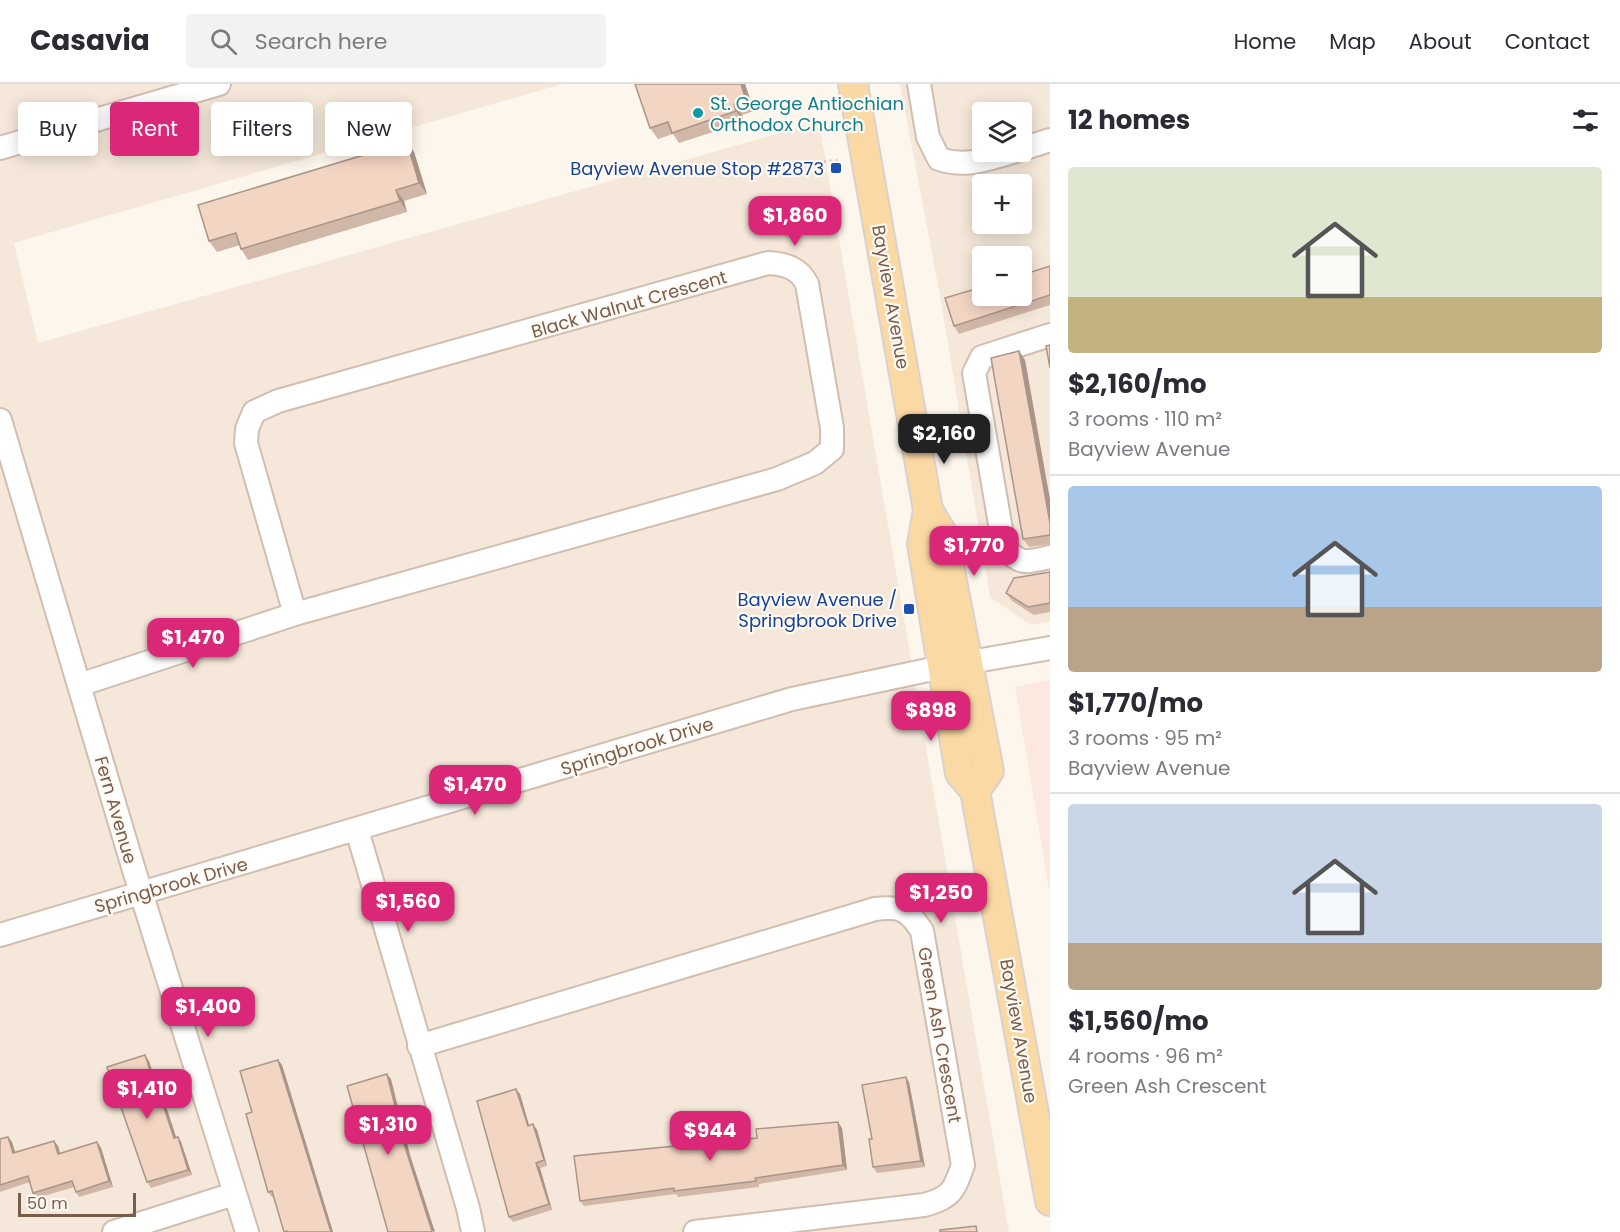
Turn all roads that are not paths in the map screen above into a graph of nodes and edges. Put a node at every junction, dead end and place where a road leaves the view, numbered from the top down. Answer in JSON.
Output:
{"nodes":[{"id":1,"x":219,"y":84,"type":"edge"},
{"id":2,"x":853,"y":84,"type":"edge"},
{"id":3,"x":920,"y":84,"type":"edge"},
{"id":4,"x":1050,"y":140,"type":"edge"},
{"id":5,"x":1032,"y":146,"type":"edge"},
{"id":6,"x":0,"y":148,"type":"edge"},
{"id":7,"x":979,"y":162,"type":"edge"},
{"id":8,"x":1050,"y":335,"type":"edge"},
{"id":9,"x":0,"y":420,"type":"edge"},
{"id":10,"x":1050,"y":557,"type":"edge"},
{"id":11,"x":295,"y":614,"type":"junction"},
{"id":12,"x":1050,"y":648,"type":"edge"},
{"id":13,"x":954,"y":666,"type":"junction"},
{"id":14,"x":79,"y":685,"type":"junction"},
{"id":15,"x":357,"y":830,"type":"junction"},
{"id":16,"x":141,"y":894,"type":"junction"},
{"id":17,"x":0,"y":935,"type":"edge"},
{"id":18,"x":419,"y":1046,"type":"junction"},
{"id":19,"x":1046,"y":1157,"type":"edge"},
{"id":20,"x":234,"y":1194,"type":"junction"},
{"id":21,"x":1050,"y":1201,"type":"edge"},
{"id":22,"x":114,"y":1232,"type":"edge"},
{"id":23,"x":247,"y":1232,"type":"edge"},
{"id":24,"x":473,"y":1232,"type":"edge"},
{"id":25,"x":695,"y":1232,"type":"edge"}],
"edges":[{"from":1,"to":6,"type":"street"},
{"from":2,"to":13,"type":"main road","name":"Bayview Avenue"},
{"from":3,"to":7,"type":"street"},
{"from":4,"to":5,"type":"street"},
{"from":8,"to":10,"type":"street"},
{"from":9,"to":14,"type":"street","name":"Fern Avenue"},
{"from":11,"to":11,"type":"street","name":"Black Walnut Crescent"},
{"from":11,"to":14,"type":"street","name":"Black Walnut Crescent"},
{"from":12,"to":13,"type":"street","name":"Springbrook Drive"},
{"from":13,"to":15,"type":"street","name":"Springbrook Drive"},
{"from":13,"to":19,"type":"main road","name":"Bayview Avenue"},
{"from":14,"to":16,"type":"street","name":"Fern Avenue"},
{"from":15,"to":16,"type":"street","name":"Springbrook Drive"},
{"from":15,"to":18,"type":"street"},
{"from":16,"to":17,"type":"street","name":"Springbrook Drive"},
{"from":16,"to":20,"type":"street","name":"Fern Avenue"},
{"from":18,"to":24,"type":"street"},
{"from":18,"to":25,"type":"street","name":"Green Ash Crescent"},
{"from":19,"to":21,"type":"main road","name":"Bayview Avenue"},
{"from":20,"to":22,"type":"street"},
{"from":20,"to":23,"type":"street","name":"Fern Avenue"}]}
